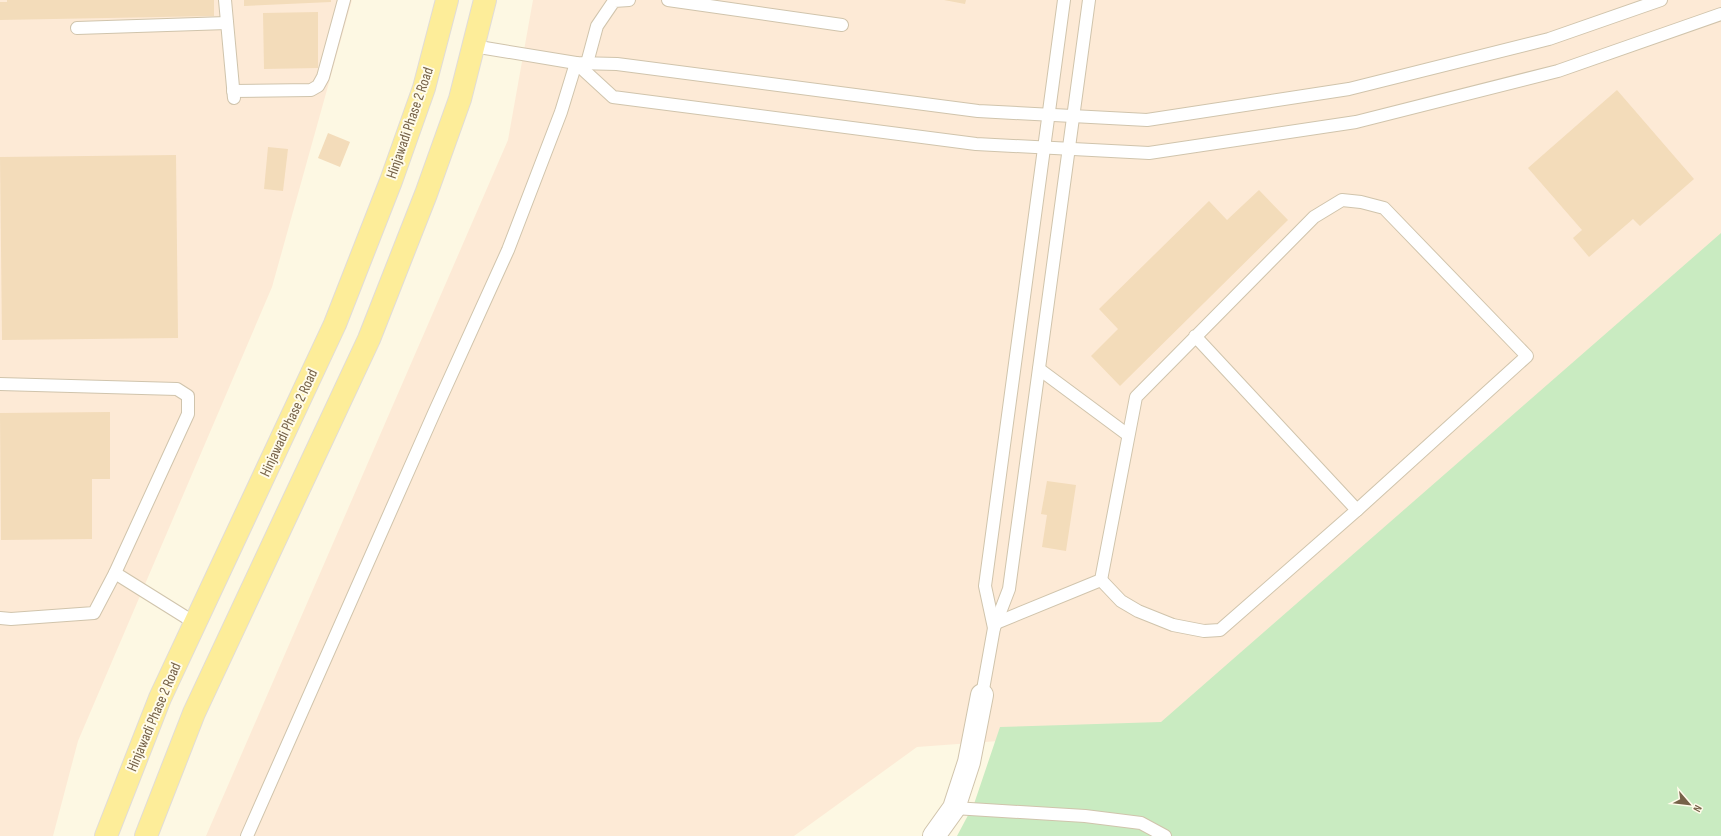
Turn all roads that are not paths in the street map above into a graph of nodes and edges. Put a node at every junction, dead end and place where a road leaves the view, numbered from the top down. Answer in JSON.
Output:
{"nodes":[{"id":1,"x":225,"y":0,"type":"edge"},
{"id":2,"x":344,"y":0,"type":"edge"},
{"id":3,"x":447,"y":0,"type":"edge"},
{"id":4,"x":485,"y":0,"type":"edge"},
{"id":5,"x":628,"y":0,"type":"edge"},
{"id":6,"x":668,"y":0,"type":"edge"},
{"id":7,"x":1064,"y":0,"type":"edge"},
{"id":8,"x":1089,"y":0,"type":"edge"},
{"id":9,"x":1661,"y":0,"type":"edge"},
{"id":10,"x":1721,"y":14,"type":"edge"},
{"id":11,"x":227,"y":23,"type":"junction"},
{"id":12,"x":842,"y":25,"type":"dead end"},
{"id":13,"x":77,"y":28,"type":"dead end"},
{"id":14,"x":473,"y":46,"type":"junction"},
{"id":15,"x":582,"y":63,"type":"junction"},
{"id":16,"x":1049,"y":115,"type":"junction"},
{"id":17,"x":1074,"y":116,"type":"junction"},
{"id":18,"x":1044,"y":148,"type":"junction"},
{"id":19,"x":1069,"y":149,"type":"junction"},
{"id":20,"x":1195,"y":336,"type":"junction"},
{"id":21,"x":1039,"y":369,"type":"junction"},
{"id":22,"x":0,"y":384,"type":"edge"},
{"id":23,"x":1128,"y":435,"type":"junction"},
{"id":24,"x":1357,"y":510,"type":"junction"},
{"id":25,"x":115,"y":573,"type":"junction"},
{"id":26,"x":1101,"y":580,"type":"junction"},
{"id":27,"x":0,"y":618,"type":"edge"},
{"id":28,"x":195,"y":623,"type":"junction"},
{"id":29,"x":995,"y":625,"type":"junction"},
{"id":30,"x":982,"y":695,"type":"joint"},
{"id":31,"x":954,"y":808,"type":"junction"},
{"id":32,"x":106,"y":836,"type":"edge"},
{"id":33,"x":146,"y":836,"type":"edge"},
{"id":34,"x":247,"y":836,"type":"edge"},
{"id":35,"x":934,"y":836,"type":"edge"},
{"id":36,"x":1165,"y":836,"type":"edge"}],
"edges":[{"from":1,"to":11,"type":"lane"},
{"from":2,"to":11,"type":"lane"},
{"from":3,"to":28,"type":"main road","name":"Hinjawadi Phase 2 Road"},
{"from":4,"to":14,"type":"main road"},
{"from":5,"to":15,"type":"lane"},
{"from":6,"to":12,"type":"lane"},
{"from":7,"to":16,"type":"lane"},
{"from":8,"to":17,"type":"lane"},
{"from":9,"to":17,"type":"lane"},
{"from":10,"to":19,"type":"lane"},
{"from":11,"to":13,"type":"lane"},
{"from":14,"to":15,"type":"lane"},
{"from":14,"to":33,"type":"main road"},
{"from":15,"to":16,"type":"lane"},
{"from":15,"to":18,"type":"lane"},
{"from":15,"to":34,"type":"lane"},
{"from":16,"to":17,"type":"lane"},
{"from":16,"to":18,"type":"lane"},
{"from":17,"to":19,"type":"lane"},
{"from":18,"to":19,"type":"lane"},
{"from":18,"to":29,"type":"lane"},
{"from":19,"to":21,"type":"lane"},
{"from":20,"to":23,"type":"lane"},
{"from":20,"to":24,"type":"lane"},
{"from":20,"to":24,"type":"lane"},
{"from":21,"to":23,"type":"lane"},
{"from":21,"to":29,"type":"lane"},
{"from":22,"to":25,"type":"lane"},
{"from":23,"to":26,"type":"lane"},
{"from":24,"to":26,"type":"lane"},
{"from":25,"to":27,"type":"lane"},
{"from":25,"to":28,"type":"lane"},
{"from":26,"to":29,"type":"lane"},
{"from":28,"to":32,"type":"main road","name":"Hinjawadi Phase 2 Road"},
{"from":29,"to":30,"type":"lane"},
{"from":30,"to":31,"type":"street"},
{"from":31,"to":35,"type":"street"},
{"from":31,"to":36,"type":"lane"}]}
